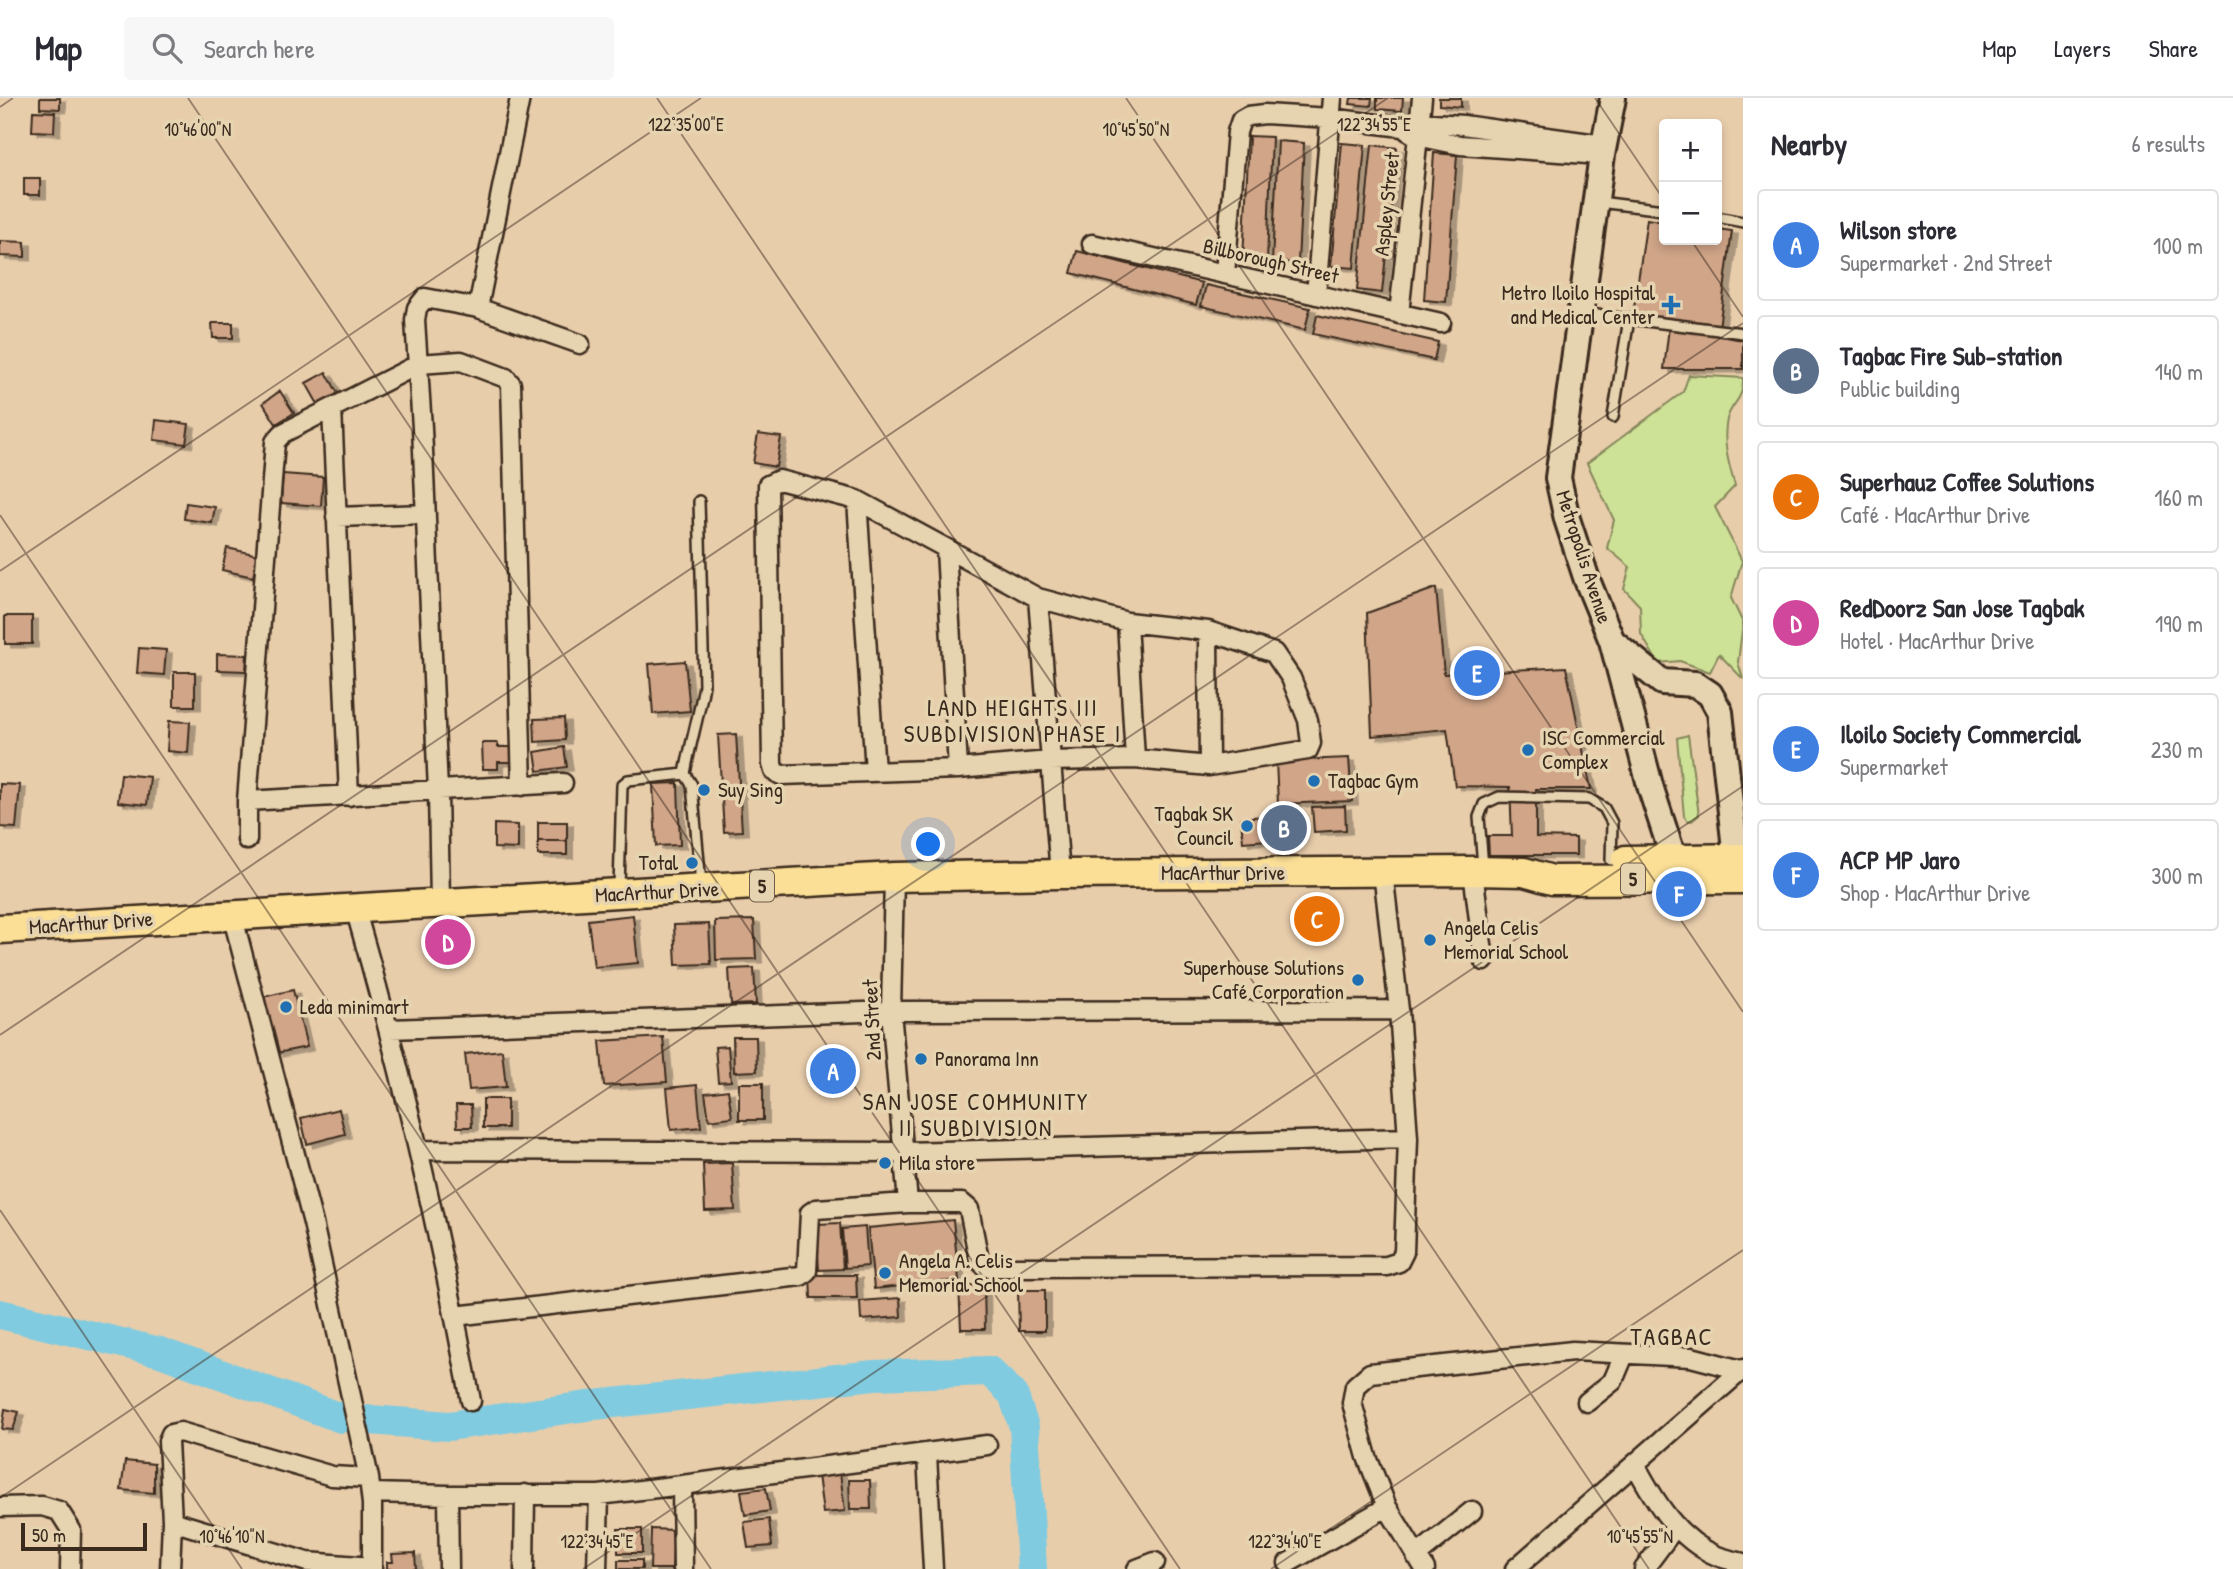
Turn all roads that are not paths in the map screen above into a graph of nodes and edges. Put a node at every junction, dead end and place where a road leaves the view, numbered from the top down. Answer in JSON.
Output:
{"nodes":[{"id":1,"x":520,"y":98,"type":"edge"},
{"id":2,"x":1332,"y":98,"type":"edge"},
{"id":3,"x":1422,"y":98,"type":"edge"},
{"id":4,"x":1613,"y":98,"type":"edge"},
{"id":5,"x":1330,"y":118,"type":"junction"},
{"id":6,"x":1413,"y":128,"type":"junction"},
{"id":7,"x":1603,"y":150,"type":"junction"},
{"id":8,"x":1597,"y":202,"type":"junction"},
{"id":9,"x":1659,"y":208,"type":"edge"},
{"id":10,"x":1722,"y":218,"type":"edge"},
{"id":11,"x":1743,"y":222,"type":"edge"},
{"id":12,"x":1092,"y":244,"type":"dead end"},
{"id":13,"x":1225,"y":274,"type":"junction"},
{"id":14,"x":1316,"y":295,"type":"junction"},
{"id":15,"x":478,"y":308,"type":"junction"},
{"id":16,"x":1579,"y":313,"type":"junction"},
{"id":17,"x":1399,"y":314,"type":"junction"},
{"id":18,"x":1629,"y":319,"type":"junction"},
{"id":19,"x":1441,"y":323,"type":"dead end"},
{"id":20,"x":1743,"y":333,"type":"edge"},
{"id":21,"x":580,"y":344,"type":"dead end"},
{"id":22,"x":419,"y":364,"type":"junction"},
{"id":23,"x":332,"y":409,"type":"junction"},
{"id":24,"x":1613,"y":417,"type":"dead end"},
{"id":25,"x":857,"y":500,"type":"junction"},
{"id":26,"x":699,"y":501,"type":"dead end"},
{"id":27,"x":426,"y":514,"type":"junction"},
{"id":28,"x":336,"y":517,"type":"junction"},
{"id":29,"x":946,"y":549,"type":"junction"},
{"id":30,"x":1038,"y":598,"type":"junction"},
{"id":31,"x":1127,"y":622,"type":"junction"},
{"id":32,"x":1208,"y":631,"type":"junction"},
{"id":33,"x":1612,"y":642,"type":"junction"},
{"id":34,"x":1662,"y":682,"type":"junction"},
{"id":35,"x":1629,"y":710,"type":"junction"},
{"id":36,"x":1135,"y":759,"type":"junction"},
{"id":37,"x":1049,"y":761,"type":"junction"},
{"id":38,"x":1209,"y":766,"type":"junction"},
{"id":39,"x":958,"y":769,"type":"junction"},
{"id":40,"x":875,"y":771,"type":"junction"},
{"id":41,"x":685,"y":774,"type":"junction"},
{"id":42,"x":563,"y":783,"type":"dead end"},
{"id":43,"x":522,"y":786,"type":"junction"},
{"id":44,"x":438,"y":791,"type":"junction"},
{"id":45,"x":349,"y":796,"type":"junction"},
{"id":46,"x":247,"y":801,"type":"junction"},
{"id":47,"x":247,"y":840,"type":"dead end"},
{"id":48,"x":1611,"y":860,"type":"junction"},
{"id":49,"x":1676,"y":869,"type":"junction"},
{"id":50,"x":1736,"y":869,"type":"edge"},
{"id":51,"x":1383,"y":872,"type":"junction"},
{"id":52,"x":1478,"y":872,"type":"junction"},
{"id":53,"x":1524,"y":872,"type":"junction"},
{"id":54,"x":1060,"y":874,"type":"junction"},
{"id":55,"x":894,"y":877,"type":"junction"},
{"id":56,"x":702,"y":889,"type":"junction"},
{"id":57,"x":619,"y":894,"type":"junction"},
{"id":58,"x":440,"y":902,"type":"junction"},
{"id":59,"x":355,"y":908,"type":"junction"},
{"id":60,"x":232,"y":914,"type":"junction"},
{"id":61,"x":0,"y":929,"type":"edge"},
{"id":62,"x":1484,"y":961,"type":"dead end"},
{"id":63,"x":891,"y":1010,"type":"junction"},
{"id":64,"x":1399,"y":1010,"type":"junction"},
{"id":65,"x":390,"y":1029,"type":"junction"},
{"id":66,"x":1408,"y":1138,"type":"junction"},
{"id":67,"x":419,"y":1150,"type":"junction"},
{"id":68,"x":905,"y":1152,"type":"junction"},
{"id":69,"x":908,"y":1203,"type":"junction"},
{"id":70,"x":455,"y":1316,"type":"junction"},
{"id":71,"x":1624,"y":1355,"type":"junction"},
{"id":72,"x":1742,"y":1370,"type":"edge"},
{"id":73,"x":471,"y":1401,"type":"dead end"},
{"id":74,"x":1587,"y":1402,"type":"dead end"},
{"id":75,"x":987,"y":1445,"type":"dead end"},
{"id":76,"x":927,"y":1455,"type":"junction"},
{"id":77,"x":1635,"y":1464,"type":"junction"},
{"id":78,"x":370,"y":1485,"type":"junction"},
{"id":79,"x":682,"y":1485,"type":"junction"},
{"id":80,"x":525,"y":1494,"type":"junction"},
{"id":81,"x":448,"y":1495,"type":"junction"},
{"id":82,"x":599,"y":1495,"type":"junction"},
{"id":83,"x":0,"y":1507,"type":"edge"},
{"id":84,"x":1387,"y":1507,"type":"junction"},
{"id":85,"x":1472,"y":1511,"type":"dead end"},
{"id":86,"x":172,"y":1521,"type":"junction"},
{"id":87,"x":1675,"y":1526,"type":"junction"},
{"id":88,"x":1156,"y":1562,"type":"dead end"},
{"id":89,"x":1288,"y":1563,"type":"dead end"},
{"id":90,"x":1416,"y":1563,"type":"edge"},
{"id":91,"x":1734,"y":1564,"type":"edge"},
{"id":92,"x":372,"y":1568,"type":"edge"},
{"id":93,"x":70,"y":1569,"type":"edge"},
{"id":94,"x":170,"y":1569,"type":"edge"},
{"id":95,"x":449,"y":1569,"type":"edge"},
{"id":96,"x":524,"y":1569,"type":"edge"},
{"id":97,"x":597,"y":1569,"type":"edge"},
{"id":98,"x":683,"y":1569,"type":"edge"},
{"id":99,"x":933,"y":1569,"type":"edge"},
{"id":100,"x":1137,"y":1569,"type":"edge"},
{"id":101,"x":1515,"y":1569,"type":"edge"},
{"id":102,"x":1644,"y":1569,"type":"edge"}],
"edges":[{"from":1,"to":15,"type":"street"},
{"from":2,"to":5,"type":"street"},
{"from":3,"to":6,"type":"street","name":"Aspley Street"},
{"from":4,"to":7,"type":"main road","name":"Metropolis Avenue"},
{"from":5,"to":6,"type":"street"},
{"from":5,"to":13,"type":"street"},
{"from":5,"to":14,"type":"street"},
{"from":6,"to":7,"type":"street"},
{"from":6,"to":17,"type":"street","name":"Aspley Street"},
{"from":7,"to":8,"type":"main road","name":"Metropolis Avenue"},
{"from":8,"to":9,"type":"lane"},
{"from":8,"to":16,"type":"main road","name":"Metropolis Avenue"},
{"from":10,"to":11,"type":"lane"},
{"from":12,"to":13,"type":"street","name":"Billborough Street"},
{"from":13,"to":14,"type":"street","name":"Billborough Street"},
{"from":14,"to":17,"type":"street","name":"Billborough Street"},
{"from":15,"to":21,"type":"street"},
{"from":15,"to":22,"type":"street"},
{"from":16,"to":18,"type":"lane"},
{"from":16,"to":33,"type":"main road","name":"Metropolis Avenue"},
{"from":17,"to":19,"type":"street","name":"Billborough Street"},
{"from":18,"to":20,"type":"lane"},
{"from":18,"to":24,"type":"lane"},
{"from":22,"to":23,"type":"street"},
{"from":22,"to":27,"type":"street"},
{"from":22,"to":43,"type":"street"},
{"from":23,"to":28,"type":"street"},
{"from":23,"to":46,"type":"street"},
{"from":25,"to":29,"type":"street"},
{"from":25,"to":40,"type":"street"},
{"from":25,"to":40,"type":"street"},
{"from":26,"to":41,"type":"lane"},
{"from":27,"to":28,"type":"street"},
{"from":27,"to":44,"type":"street"},
{"from":28,"to":45,"type":"street"},
{"from":29,"to":30,"type":"street"},
{"from":29,"to":39,"type":"street"},
{"from":30,"to":31,"type":"street"},
{"from":30,"to":37,"type":"street"},
{"from":31,"to":32,"type":"street"},
{"from":31,"to":36,"type":"street"},
{"from":32,"to":38,"type":"street"},
{"from":32,"to":38,"type":"street"},
{"from":33,"to":34,"type":"main road","name":"Metropolis Avenue"},
{"from":33,"to":35,"type":"main road","name":"Metropolis Avenue"},
{"from":34,"to":35,"type":"main road"},
{"from":34,"to":50,"type":"main road"},
{"from":35,"to":49,"type":"main road","name":"Metropolis Avenue"},
{"from":36,"to":37,"type":"street"},
{"from":36,"to":38,"type":"street"},
{"from":37,"to":39,"type":"street"},
{"from":37,"to":54,"type":"street"},
{"from":39,"to":40,"type":"street"},
{"from":41,"to":56,"type":"lane"},
{"from":41,"to":57,"type":"lane"},
{"from":42,"to":43,"type":"street"},
{"from":43,"to":44,"type":"street"},
{"from":44,"to":45,"type":"street"},
{"from":44,"to":58,"type":"street"},
{"from":45,"to":46,"type":"street"},
{"from":46,"to":47,"type":"street"},
{"from":48,"to":49,"type":"main road","name":"MacArthur Drive","number":"5"},
{"from":48,"to":52,"type":"lane"},
{"from":48,"to":53,"type":"main road","name":"MacArthur Drive","number":"5"},
{"from":49,"to":50,"type":"main road","name":"MacArthur Drive","number":"5"},
{"from":49,"to":53,"type":"main road","name":"MacArthur Drive","number":"5"},
{"from":51,"to":52,"type":"main road","name":"MacArthur Drive","number":"5"},
{"from":51,"to":54,"type":"main road","name":"MacArthur Drive","number":"5"},
{"from":51,"to":64,"type":"street"},
{"from":52,"to":53,"type":"main road","name":"MacArthur Drive","number":"5"},
{"from":52,"to":62,"type":"street"},
{"from":54,"to":55,"type":"main road","name":"MacArthur Drive","number":"5"},
{"from":55,"to":56,"type":"main road","name":"MacArthur Drive","number":"5"},
{"from":55,"to":63,"type":"street","name":"2nd Street"},
{"from":56,"to":57,"type":"main road","name":"MacArthur Drive","number":"5"},
{"from":57,"to":58,"type":"main road","name":"MacArthur Drive","number":"5"},
{"from":58,"to":59,"type":"main road","name":"MacArthur Drive","number":"5"},
{"from":59,"to":60,"type":"main road","name":"MacArthur Drive","number":"5"},
{"from":59,"to":65,"type":"street"},
{"from":60,"to":61,"type":"main road","name":"MacArthur Drive","number":"5"},
{"from":60,"to":78,"type":"street"},
{"from":63,"to":64,"type":"street"},
{"from":63,"to":65,"type":"street"},
{"from":63,"to":68,"type":"street","name":"2nd Street"},
{"from":64,"to":66,"type":"street"},
{"from":65,"to":67,"type":"street"},
{"from":66,"to":68,"type":"street"},
{"from":66,"to":69,"type":"street"},
{"from":67,"to":68,"type":"street"},
{"from":67,"to":70,"type":"street"},
{"from":68,"to":69,"type":"street","name":"2nd Street"},
{"from":69,"to":70,"type":"street"},
{"from":70,"to":73,"type":"street"},
{"from":71,"to":72,"type":"street"},
{"from":71,"to":74,"type":"street"},
{"from":71,"to":84,"type":"street"},
{"from":72,"to":77,"type":"street"},
{"from":75,"to":76,"type":"street"},
{"from":76,"to":79,"type":"street"},
{"from":76,"to":99,"type":"street"},
{"from":77,"to":87,"type":"street"},
{"from":77,"to":101,"type":"street"},
{"from":78,"to":81,"type":"street"},
{"from":78,"to":86,"type":"street"},
{"from":78,"to":92,"type":"street"},
{"from":79,"to":82,"type":"street"},
{"from":79,"to":98,"type":"street"},
{"from":80,"to":81,"type":"street"},
{"from":80,"to":82,"type":"street"},
{"from":80,"to":96,"type":"street"},
{"from":81,"to":95,"type":"street"},
{"from":82,"to":97,"type":"street"},
{"from":83,"to":93,"type":"street"},
{"from":84,"to":89,"type":"street"},
{"from":84,"to":90,"type":"street"},
{"from":85,"to":90,"type":"street"},
{"from":86,"to":92,"type":"street"},
{"from":86,"to":94,"type":"street"},
{"from":87,"to":91,"type":"street"},
{"from":87,"to":102,"type":"street"},
{"from":88,"to":100,"type":"street"}]}
